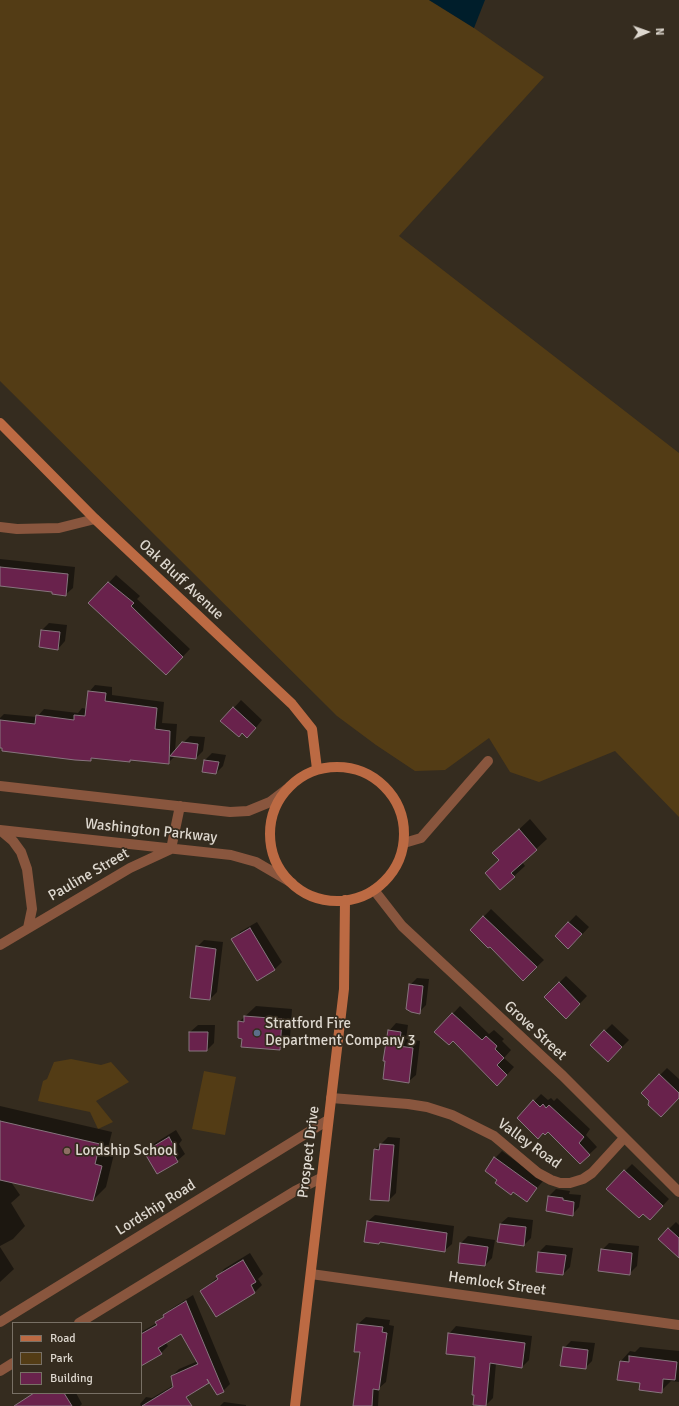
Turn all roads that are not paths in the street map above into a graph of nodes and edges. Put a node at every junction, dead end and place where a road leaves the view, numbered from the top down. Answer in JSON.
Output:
{"nodes":[{"id":1,"x":0,"y":423,"type":"edge"},
{"id":2,"x":95,"y":519,"type":"junction"},
{"id":3,"x":0,"y":527,"type":"edge"},
{"id":4,"x":488,"y":761,"type":"dead end"},
{"id":5,"x":317,"y":769,"type":"junction"},
{"id":6,"x":0,"y":786,"type":"edge"},
{"id":7,"x":287,"y":789,"type":"junction"},
{"id":8,"x":180,"y":806,"type":"junction"},
{"id":9,"x":0,"y":830,"type":"edge"},
{"id":10,"x":404,"y":843,"type":"junction"},
{"id":11,"x":171,"y":849,"type":"junction"},
{"id":12,"x":292,"y":884,"type":"junction"},
{"id":13,"x":374,"y":890,"type":"junction"},
{"id":14,"x":345,"y":900,"type":"junction"},
{"id":15,"x":28,"y":928,"type":"junction"},
{"id":16,"x":0,"y":945,"type":"edge"},
{"id":17,"x":331,"y":1098,"type":"junction"},
{"id":18,"x":328,"y":1120,"type":"junction"},
{"id":19,"x":624,"y":1138,"type":"junction"},
{"id":20,"x":321,"y":1178,"type":"junction"},
{"id":21,"x":679,"y":1192,"type":"edge"},
{"id":22,"x":311,"y":1274,"type":"junction"},
{"id":23,"x":0,"y":1322,"type":"edge"},
{"id":24,"x":81,"y":1322,"type":"edge"},
{"id":25,"x":679,"y":1325,"type":"edge"},
{"id":26,"x":12,"y":1364,"type":"edge"},
{"id":27,"x":0,"y":1371,"type":"edge"},
{"id":28,"x":295,"y":1406,"type":"edge"}],
"edges":[{"from":1,"to":2,"type":"main road","name":"Oak Bluff Avenue"},
{"from":2,"to":3,"type":"street"},
{"from":2,"to":5,"type":"main road","name":"Oak Bluff Avenue"},
{"from":4,"to":10,"type":"street"},
{"from":5,"to":7,"type":"main road"},
{"from":5,"to":10,"type":"main road"},
{"from":6,"to":8,"type":"street","name":"Washington Parkway"},
{"from":7,"to":8,"type":"street","name":"Washington Parkway"},
{"from":7,"to":12,"type":"main road"},
{"from":8,"to":11,"type":"street"},
{"from":9,"to":11,"type":"street","name":"Washington Parkway"},
{"from":9,"to":15,"type":"street","name":"Pauline Street"},
{"from":10,"to":13,"type":"main road"},
{"from":11,"to":12,"type":"street","name":"Washington Parkway"},
{"from":11,"to":15,"type":"street","name":"Pauline Street"},
{"from":12,"to":14,"type":"main road"},
{"from":13,"to":14,"type":"main road"},
{"from":13,"to":19,"type":"street","name":"Grove Street"},
{"from":14,"to":17,"type":"main road","name":"Prospect Drive"},
{"from":15,"to":16,"type":"street","name":"Pauline Street"},
{"from":17,"to":18,"type":"main road","name":"Prospect Drive"},
{"from":17,"to":19,"type":"street","name":"Valley Road"},
{"from":18,"to":20,"type":"main road","name":"Prospect Drive"},
{"from":18,"to":23,"type":"street","name":"Lordship Road"},
{"from":19,"to":21,"type":"street","name":"Grove Street"},
{"from":20,"to":22,"type":"main road","name":"Prospect Drive"},
{"from":20,"to":24,"type":"street"},
{"from":22,"to":25,"type":"street","name":"Hemlock Street"},
{"from":22,"to":28,"type":"main road","name":"Prospect Drive"},
{"from":26,"to":27,"type":"street"}]}
